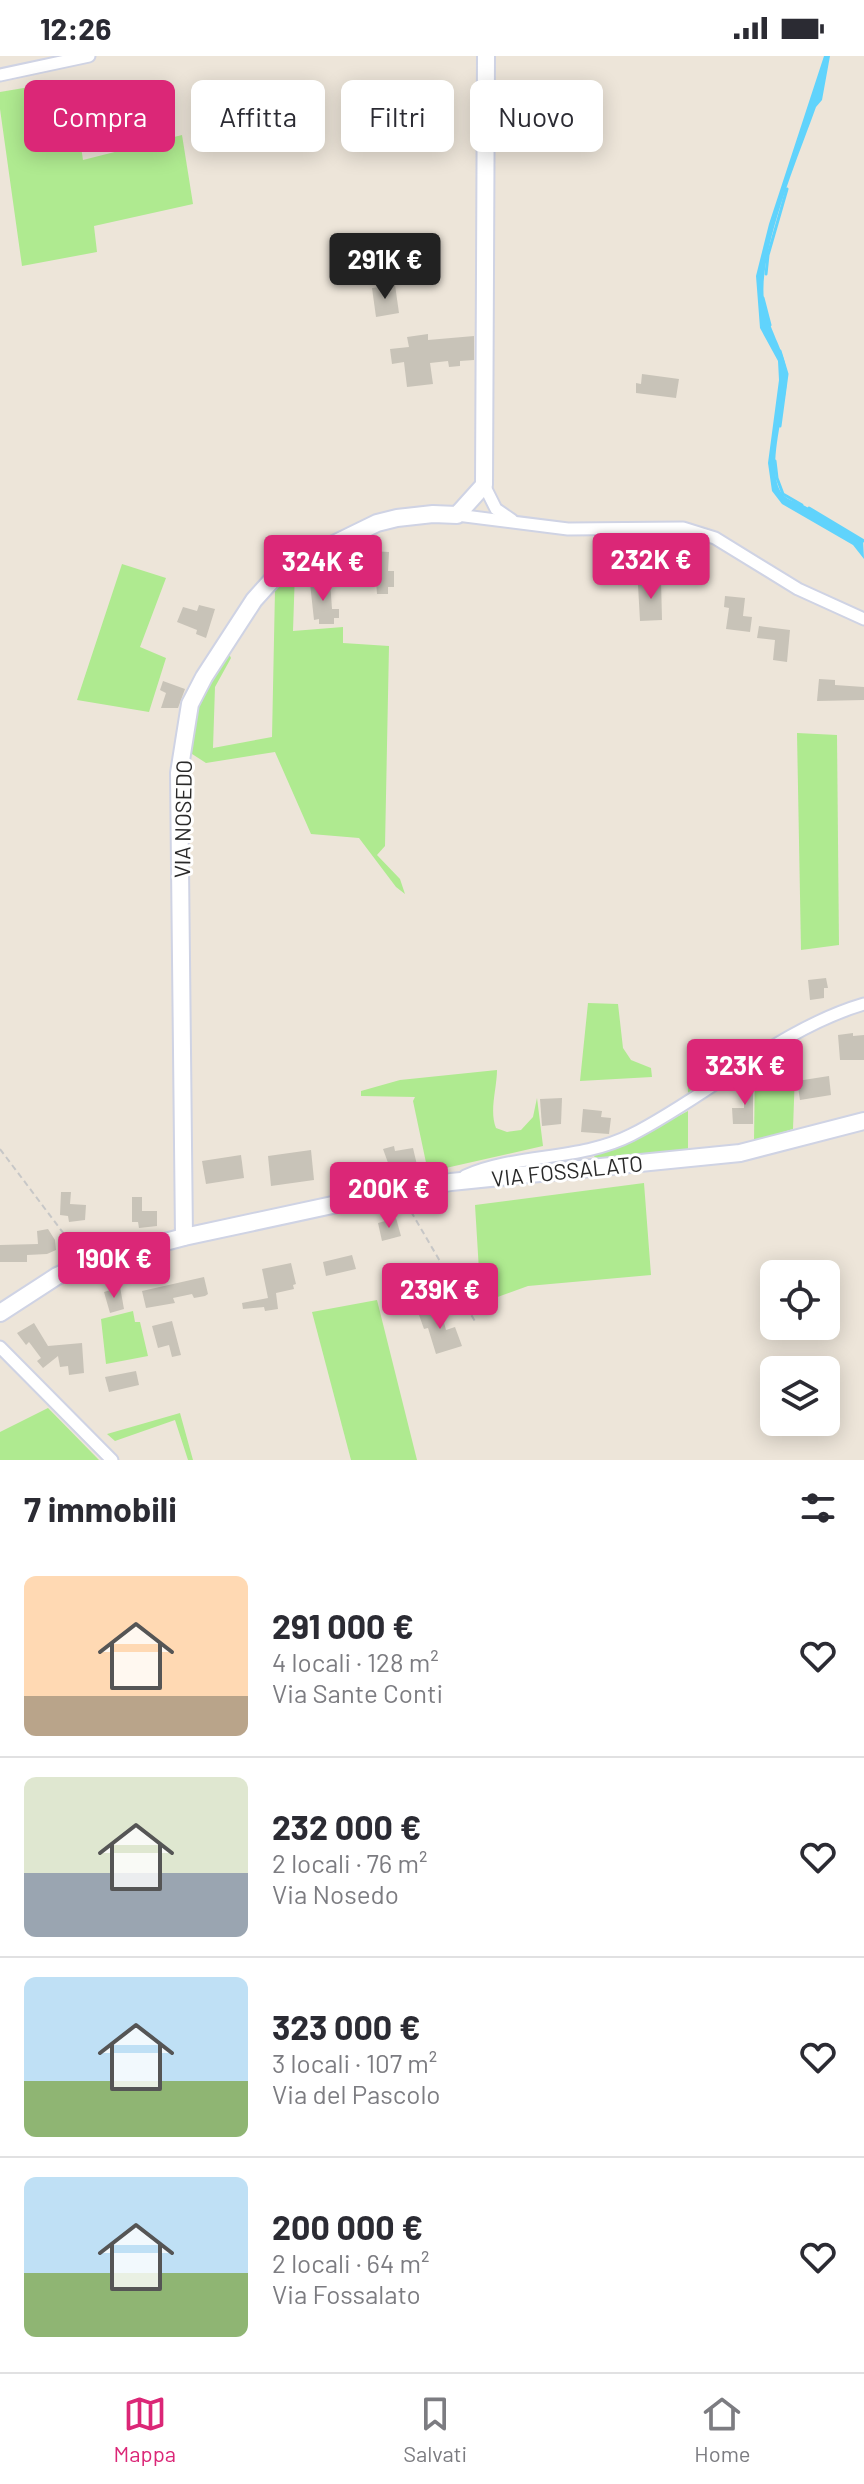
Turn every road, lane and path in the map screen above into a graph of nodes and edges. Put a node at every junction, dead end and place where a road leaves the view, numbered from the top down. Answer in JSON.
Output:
{"nodes":[{"id":1,"x":89,"y":56,"type":"edge"},
{"id":2,"x":486,"y":56,"type":"edge"},
{"id":3,"x":0,"y":75,"type":"edge"},
{"id":4,"x":484,"y":485,"type":"junction"},
{"id":5,"x":457,"y":515,"type":"junction"},
{"id":6,"x":512,"y":520,"type":"junction"},
{"id":7,"x":864,"y":619,"type":"edge"},
{"id":8,"x":864,"y":1004,"type":"edge"},
{"id":9,"x":864,"y":1121,"type":"edge"},
{"id":10,"x":0,"y":1149,"type":"edge"},
{"id":11,"x":451,"y":1182,"type":"junction"},
{"id":12,"x":402,"y":1190,"type":"junction"},
{"id":13,"x":184,"y":1237,"type":"junction"},
{"id":14,"x":86,"y":1263,"type":"junction"},
{"id":15,"x":0,"y":1313,"type":"edge"},
{"id":16,"x":476,"y":1323,"type":"dead end"},
{"id":17,"x":0,"y":1347,"type":"edge"},
{"id":18,"x":112,"y":1460,"type":"edge"}],
"edges":[{"from":1,"to":3,"type":"street"},
{"from":2,"to":4,"type":"street"},
{"from":4,"to":5,"type":"street"},
{"from":4,"to":6,"type":"street"},
{"from":5,"to":6,"type":"street","name":"VIA NOSEDO"},
{"from":5,"to":13,"type":"street","name":"VIA NOSEDO"},
{"from":6,"to":7,"type":"street","name":"VIA NOSEDO"},
{"from":8,"to":11,"type":"street"},
{"from":9,"to":11,"type":"street","name":"VIA FOSSALATO"},
{"from":10,"to":14,"type":"path"},
{"from":11,"to":12,"type":"street","name":"VIA FOSSALATO"},
{"from":12,"to":13,"type":"street","name":"VIA FOSSALATO"},
{"from":12,"to":16,"type":"path"},
{"from":13,"to":14,"type":"street","name":"VIA FOSSALATO"},
{"from":14,"to":15,"type":"street","name":"VIA FOSSALATO"},
{"from":17,"to":18,"type":"street"}]}
